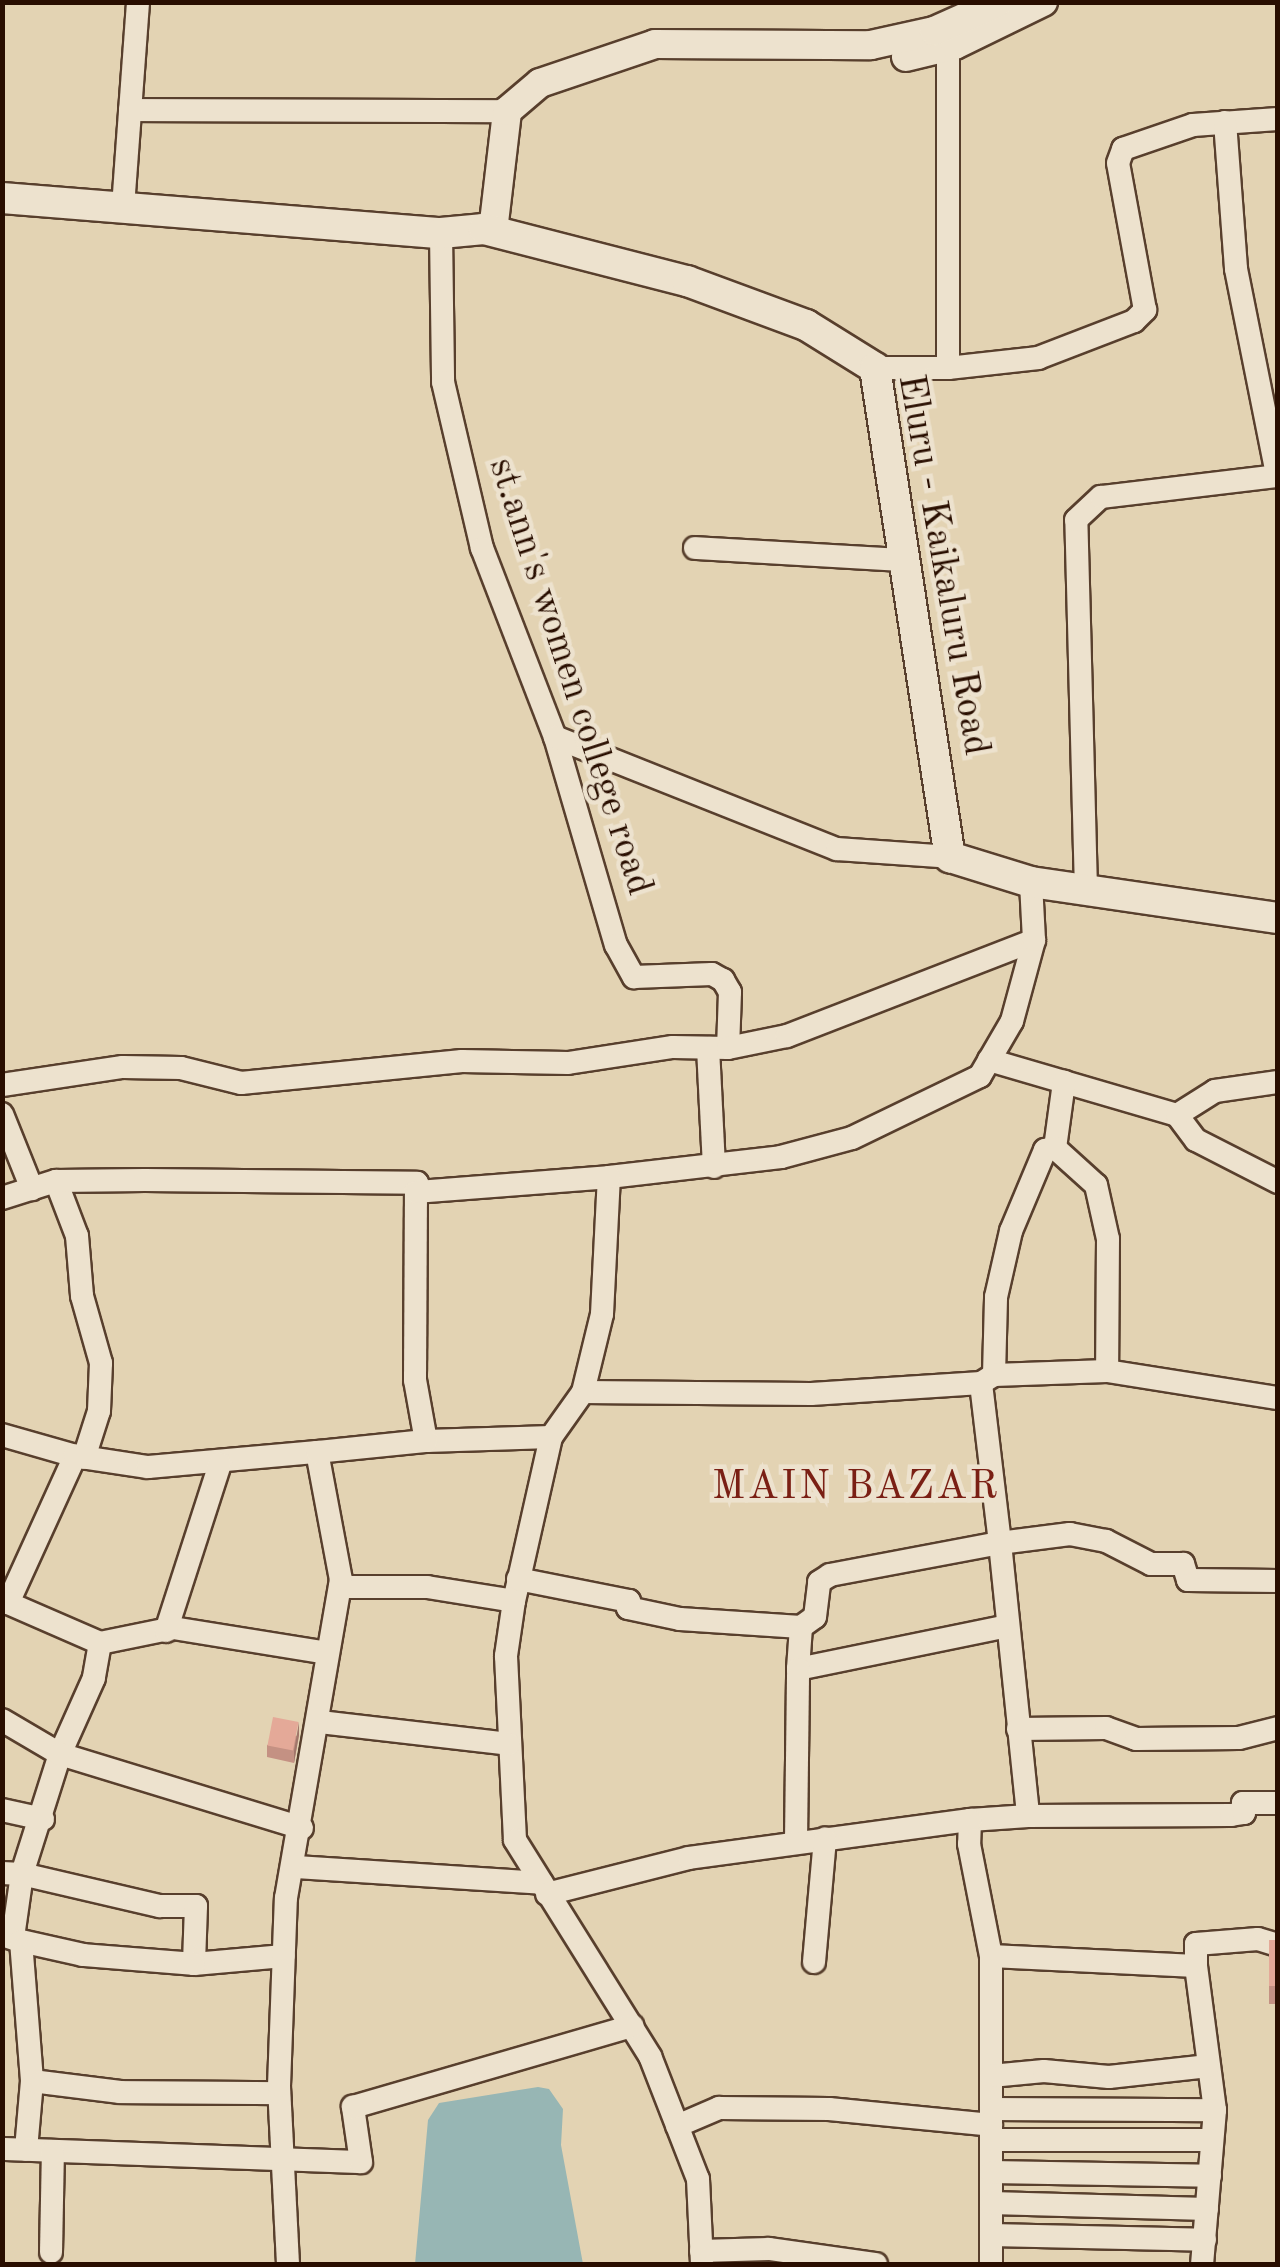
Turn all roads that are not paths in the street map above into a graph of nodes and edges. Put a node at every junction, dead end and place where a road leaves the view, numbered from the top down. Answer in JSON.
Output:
{"nodes":[{"id":1,"x":138,"y":2,"type":"edge"},
{"id":2,"x":999,"y":2,"type":"edge"},
{"id":3,"x":1043,"y":2,"type":"edge"},
{"id":4,"x":948,"y":47,"type":"junction"},
{"id":5,"x":621,"y":53,"type":"junction"},
{"id":6,"x":130,"y":110,"type":"junction"},
{"id":7,"x":507,"y":111,"type":"junction"},
{"id":8,"x":1278,"y":119,"type":"edge"},
{"id":9,"x":1225,"y":122,"type":"junction"},
{"id":10,"x":2,"y":198,"type":"edge"},
{"id":11,"x":122,"y":206,"type":"junction"},
{"id":12,"x":493,"y":232,"type":"junction"},
{"id":13,"x":442,"y":233,"type":"junction"},
{"id":14,"x":1278,"y":351,"type":"edge"},
{"id":15,"x":1256,"y":363,"type":"junction"},
{"id":16,"x":875,"y":368,"type":"junction"},
{"id":17,"x":948,"y":368,"type":"junction"},
{"id":18,"x":1277,"y":475,"type":"edge"},
{"id":19,"x":695,"y":548,"type":"dead end"},
{"id":20,"x":904,"y":560,"type":"junction"},
{"id":21,"x":555,"y":738,"type":"junction"},
{"id":22,"x":950,"y":857,"type":"junction"},
{"id":23,"x":1031,"y":882,"type":"junction"},
{"id":24,"x":1086,"y":890,"type":"junction"},
{"id":25,"x":1278,"y":918,"type":"edge"},
{"id":26,"x":1034,"y":940,"type":"junction"},
{"id":27,"x":718,"y":1048,"type":"junction"},
{"id":28,"x":990,"y":1060,"type":"junction"},
{"id":29,"x":1064,"y":1082,"type":"junction"},
{"id":30,"x":1278,"y":1082,"type":"edge"},
{"id":31,"x":2,"y":1085,"type":"edge"},
{"id":32,"x":2,"y":1114,"type":"edge"},
{"id":33,"x":1177,"y":1114,"type":"junction"},
{"id":34,"x":1055,"y":1148,"type":"junction"},
{"id":35,"x":714,"y":1166,"type":"junction"},
{"id":36,"x":610,"y":1177,"type":"junction"},
{"id":37,"x":56,"y":1181,"type":"junction"},
{"id":38,"x":1278,"y":1182,"type":"edge"},
{"id":39,"x":32,"y":1189,"type":"junction"},
{"id":40,"x":416,"y":1192,"type":"junction"},
{"id":41,"x":2,"y":1198,"type":"edge"},
{"id":42,"x":1107,"y":1371,"type":"junction"},
{"id":43,"x":988,"y":1379,"type":"junction"},
{"id":44,"x":584,"y":1392,"type":"junction"},
{"id":45,"x":1278,"y":1398,"type":"edge"},
{"id":46,"x":2,"y":1435,"type":"edge"},
{"id":47,"x":552,"y":1437,"type":"junction"},
{"id":48,"x":426,"y":1441,"type":"junction"},
{"id":49,"x":317,"y":1452,"type":"junction"},
{"id":50,"x":80,"y":1457,"type":"junction"},
{"id":51,"x":220,"y":1464,"type":"junction"},
{"id":52,"x":1000,"y":1542,"type":"junction"},
{"id":53,"x":1278,"y":1580,"type":"edge"},
{"id":54,"x":340,"y":1587,"type":"junction"},
{"id":55,"x":516,"y":1590,"type":"junction"},
{"id":56,"x":5,"y":1602,"type":"edge"},
{"id":57,"x":1007,"y":1626,"type":"junction"},
{"id":58,"x":801,"y":1627,"type":"junction"},
{"id":59,"x":166,"y":1630,"type":"junction"},
{"id":60,"x":100,"y":1642,"type":"junction"},
{"id":61,"x":328,"y":1654,"type":"junction"},
{"id":62,"x":798,"y":1668,"type":"junction"},
{"id":63,"x":3,"y":1720,"type":"edge"},
{"id":64,"x":320,"y":1722,"type":"junction"},
{"id":65,"x":1278,"y":1728,"type":"edge"},
{"id":66,"x":1018,"y":1729,"type":"junction"},
{"id":67,"x":510,"y":1744,"type":"junction"},
{"id":68,"x":60,"y":1754,"type":"junction"},
{"id":69,"x":1278,"y":1803,"type":"edge"},
{"id":70,"x":2,"y":1810,"type":"edge"},
{"id":71,"x":1028,"y":1816,"type":"junction"},
{"id":72,"x":43,"y":1820,"type":"junction"},
{"id":73,"x":970,"y":1820,"type":"junction"},
{"id":74,"x":302,"y":1828,"type":"junction"},
{"id":75,"x":825,"y":1838,"type":"junction"},
{"id":76,"x":796,"y":1841,"type":"junction"},
{"id":77,"x":296,"y":1866,"type":"junction"},
{"id":78,"x":12,"y":1873,"type":"edge"},
{"id":79,"x":544,"y":1888,"type":"junction"},
{"id":80,"x":12,"y":1938,"type":"edge"},
{"id":81,"x":1278,"y":1946,"type":"edge"},
{"id":82,"x":284,"y":1956,"type":"junction"},
{"id":83,"x":991,"y":1956,"type":"junction"},
{"id":84,"x":814,"y":1962,"type":"dead end"},
{"id":85,"x":194,"y":1964,"type":"junction"},
{"id":86,"x":1196,"y":1966,"type":"junction"},
{"id":87,"x":632,"y":2026,"type":"junction"},
{"id":88,"x":1208,"y":2066,"type":"junction"},
{"id":89,"x":991,"y":2076,"type":"junction"},
{"id":90,"x":32,"y":2082,"type":"junction"},
{"id":91,"x":279,"y":2093,"type":"junction"},
{"id":92,"x":1215,"y":2110,"type":"junction"},
{"id":93,"x":990,"y":2124,"type":"junction"},
{"id":94,"x":677,"y":2126,"type":"junction"},
{"id":95,"x":1212,"y":2140,"type":"junction"},
{"id":96,"x":14,"y":2150,"type":"edge"},
{"id":97,"x":53,"y":2151,"type":"junction"},
{"id":98,"x":283,"y":2158,"type":"junction"},
{"id":99,"x":991,"y":2172,"type":"junction"},
{"id":100,"x":1210,"y":2176,"type":"junction"},
{"id":101,"x":991,"y":2202,"type":"junction"},
{"id":102,"x":1207,"y":2208,"type":"junction"},
{"id":103,"x":991,"y":2235,"type":"junction"},
{"id":104,"x":1204,"y":2240,"type":"junction"},
{"id":105,"x":51,"y":2252,"type":"dead end"},
{"id":106,"x":702,"y":2258,"type":"edge"},
{"id":107,"x":288,"y":2264,"type":"edge"},
{"id":108,"x":876,"y":2264,"type":"edge"},
{"id":109,"x":992,"y":2264,"type":"edge"},
{"id":110,"x":1202,"y":2264,"type":"edge"}],
"edges":[{"from":1,"to":6,"type":"street"},
{"from":2,"to":5,"type":"street"},
{"from":3,"to":4,"type":"street"},
{"from":4,"to":5,"type":"street"},
{"from":4,"to":17,"type":"street"},
{"from":5,"to":7,"type":"street"},
{"from":6,"to":7,"type":"street"},
{"from":6,"to":11,"type":"street"},
{"from":7,"to":12,"type":"street"},
{"from":8,"to":9,"type":"street"},
{"from":9,"to":15,"type":"street"},
{"from":9,"to":17,"type":"street"},
{"from":10,"to":11,"type":"main road","name":"Eluru - Kaikaluru Road"},
{"from":11,"to":13,"type":"main road","name":"Eluru - Kaikaluru Road"},
{"from":12,"to":13,"type":"main road","name":"Eluru - Kaikaluru Road"},
{"from":12,"to":16,"type":"main road","name":"Eluru - Kaikaluru Road"},
{"from":13,"to":21,"type":"street","name":"st.ann's women college road"},
{"from":14,"to":15,"type":"street"},
{"from":15,"to":18,"type":"street"},
{"from":16,"to":17,"type":"street"},
{"from":16,"to":20,"type":"main road","name":"Eluru - Kaikaluru Road"},
{"from":18,"to":24,"type":"street"},
{"from":19,"to":20,"type":"street"},
{"from":20,"to":22,"type":"main road","name":"Eluru - Kaikaluru Road"},
{"from":21,"to":22,"type":"street"},
{"from":21,"to":27,"type":"street","name":"st.ann's women college road"},
{"from":22,"to":23,"type":"main road"},
{"from":23,"to":24,"type":"main road"},
{"from":23,"to":26,"type":"street"},
{"from":24,"to":25,"type":"main road"},
{"from":26,"to":27,"type":"street"},
{"from":26,"to":28,"type":"street"},
{"from":27,"to":31,"type":"street"},
{"from":27,"to":35,"type":"street"},
{"from":28,"to":29,"type":"street"},
{"from":28,"to":35,"type":"street"},
{"from":29,"to":33,"type":"street"},
{"from":29,"to":34,"type":"street"},
{"from":30,"to":33,"type":"street"},
{"from":32,"to":39,"type":"street"},
{"from":33,"to":38,"type":"street"},
{"from":34,"to":42,"type":"street"},
{"from":34,"to":43,"type":"street"},
{"from":35,"to":36,"type":"street"},
{"from":36,"to":40,"type":"street"},
{"from":36,"to":44,"type":"street"},
{"from":37,"to":39,"type":"street"},
{"from":37,"to":40,"type":"street"},
{"from":37,"to":50,"type":"street"},
{"from":39,"to":41,"type":"street"},
{"from":40,"to":48,"type":"street"},
{"from":42,"to":43,"type":"street"},
{"from":42,"to":45,"type":"street"},
{"from":43,"to":44,"type":"street"},
{"from":43,"to":52,"type":"street"},
{"from":44,"to":47,"type":"street"},
{"from":46,"to":50,"type":"street"},
{"from":47,"to":48,"type":"street"},
{"from":47,"to":55,"type":"street"},
{"from":48,"to":49,"type":"street"},
{"from":49,"to":51,"type":"street"},
{"from":49,"to":54,"type":"street"},
{"from":50,"to":51,"type":"street"},
{"from":50,"to":56,"type":"street"},
{"from":51,"to":59,"type":"street"},
{"from":52,"to":53,"type":"street"},
{"from":52,"to":57,"type":"street"},
{"from":52,"to":58,"type":"street"},
{"from":54,"to":55,"type":"street"},
{"from":54,"to":61,"type":"street"},
{"from":55,"to":58,"type":"street"},
{"from":55,"to":67,"type":"street"},
{"from":56,"to":60,"type":"street"},
{"from":57,"to":62,"type":"street"},
{"from":57,"to":66,"type":"street"},
{"from":58,"to":62,"type":"street"},
{"from":59,"to":60,"type":"street"},
{"from":59,"to":61,"type":"street"},
{"from":60,"to":68,"type":"street"},
{"from":61,"to":64,"type":"street"},
{"from":62,"to":76,"type":"street"},
{"from":63,"to":68,"type":"street"},
{"from":64,"to":67,"type":"street"},
{"from":64,"to":74,"type":"street"},
{"from":65,"to":66,"type":"street"},
{"from":66,"to":71,"type":"street"},
{"from":67,"to":79,"type":"street"},
{"from":68,"to":72,"type":"street"},
{"from":68,"to":74,"type":"street"},
{"from":69,"to":71,"type":"street"},
{"from":70,"to":72,"type":"street"},
{"from":71,"to":73,"type":"street"},
{"from":72,"to":78,"type":"street"},
{"from":73,"to":75,"type":"street"},
{"from":73,"to":83,"type":"street"},
{"from":74,"to":77,"type":"street"},
{"from":75,"to":76,"type":"street"},
{"from":75,"to":84,"type":"street"},
{"from":76,"to":79,"type":"street"},
{"from":77,"to":79,"type":"street"},
{"from":77,"to":82,"type":"street"},
{"from":78,"to":80,"type":"street"},
{"from":78,"to":85,"type":"street"},
{"from":79,"to":87,"type":"street"},
{"from":80,"to":85,"type":"street"},
{"from":80,"to":90,"type":"street"},
{"from":81,"to":86,"type":"street"},
{"from":82,"to":85,"type":"street"},
{"from":82,"to":91,"type":"street"},
{"from":83,"to":86,"type":"street"},
{"from":83,"to":89,"type":"street"},
{"from":86,"to":88,"type":"street"},
{"from":87,"to":94,"type":"street"},
{"from":87,"to":98,"type":"street"},
{"from":88,"to":89,"type":"street"},
{"from":88,"to":92,"type":"street"},
{"from":89,"to":93,"type":"street"},
{"from":90,"to":91,"type":"street"},
{"from":90,"to":96,"type":"street"},
{"from":91,"to":98,"type":"street"},
{"from":92,"to":93,"type":"street"},
{"from":92,"to":95,"type":"street"},
{"from":93,"to":94,"type":"street"},
{"from":93,"to":95,"type":"street"},
{"from":93,"to":99,"type":"street"},
{"from":94,"to":106,"type":"street"},
{"from":95,"to":100,"type":"street"},
{"from":96,"to":97,"type":"street"},
{"from":97,"to":98,"type":"street"},
{"from":97,"to":105,"type":"street"},
{"from":98,"to":107,"type":"street"},
{"from":99,"to":100,"type":"street"},
{"from":99,"to":101,"type":"street"},
{"from":100,"to":102,"type":"street"},
{"from":101,"to":102,"type":"street"},
{"from":101,"to":103,"type":"street"},
{"from":102,"to":104,"type":"street"},
{"from":103,"to":104,"type":"street"},
{"from":103,"to":109,"type":"street"},
{"from":104,"to":110,"type":"street"},
{"from":106,"to":108,"type":"street"}]}
